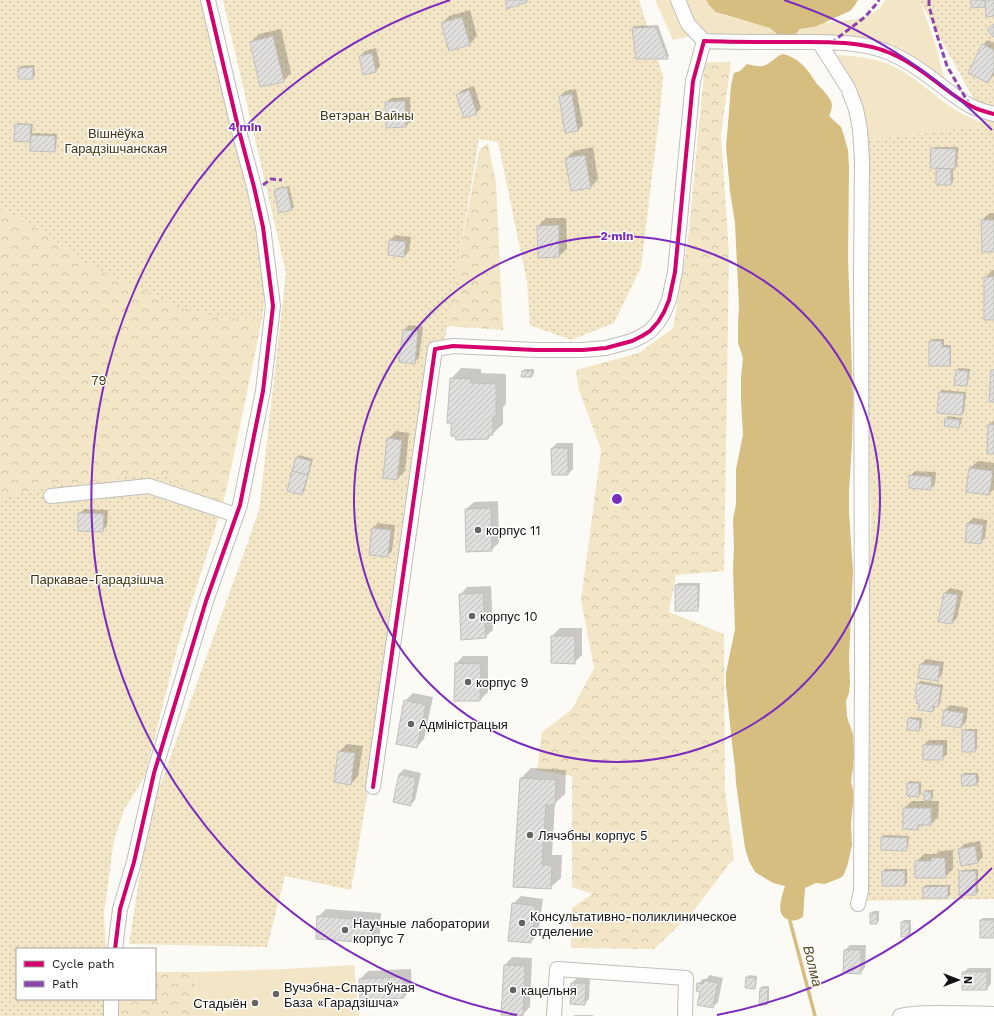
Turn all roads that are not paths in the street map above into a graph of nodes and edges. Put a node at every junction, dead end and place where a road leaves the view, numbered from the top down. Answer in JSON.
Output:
{"nodes":[{"id":1,"x":208,"y":0,"type":"edge"},
{"id":2,"x":678,"y":0,"type":"edge"},
{"id":3,"x":704,"y":41,"type":"junction"},
{"id":4,"x":819,"y":42,"type":"junction"},
{"id":5,"x":994,"y":114,"type":"edge"},
{"id":6,"x":51,"y":496,"type":"dead end"},
{"id":7,"x":236,"y":515,"type":"junction"},
{"id":8,"x":373,"y":787,"type":"dead end"},
{"id":9,"x":858,"y":904,"type":"dead end"},
{"id":10,"x":114,"y":948,"type":"edge"},
{"id":11,"x":111,"y":1000,"type":"edge"},
{"id":12,"x":994,"y":1014,"type":"edge"},
{"id":13,"x":111,"y":1016,"type":"edge"},
{"id":14,"x":554,"y":1016,"type":"edge"},
{"id":15,"x":685,"y":1016,"type":"edge"},
{"id":16,"x":900,"y":1016,"type":"edge"}],
"edges":[{"from":1,"to":7,"type":"street"},
{"from":2,"to":3,"type":"street"},
{"from":3,"to":4,"type":"street"},
{"from":3,"to":8,"type":"street"},
{"from":4,"to":5,"type":"street"},
{"from":4,"to":9,"type":"street"},
{"from":6,"to":7,"type":"street"},
{"from":7,"to":10,"type":"street"},
{"from":11,"to":13,"type":"street"},
{"from":12,"to":16,"type":"street"},
{"from":14,"to":15,"type":"street"}]}
